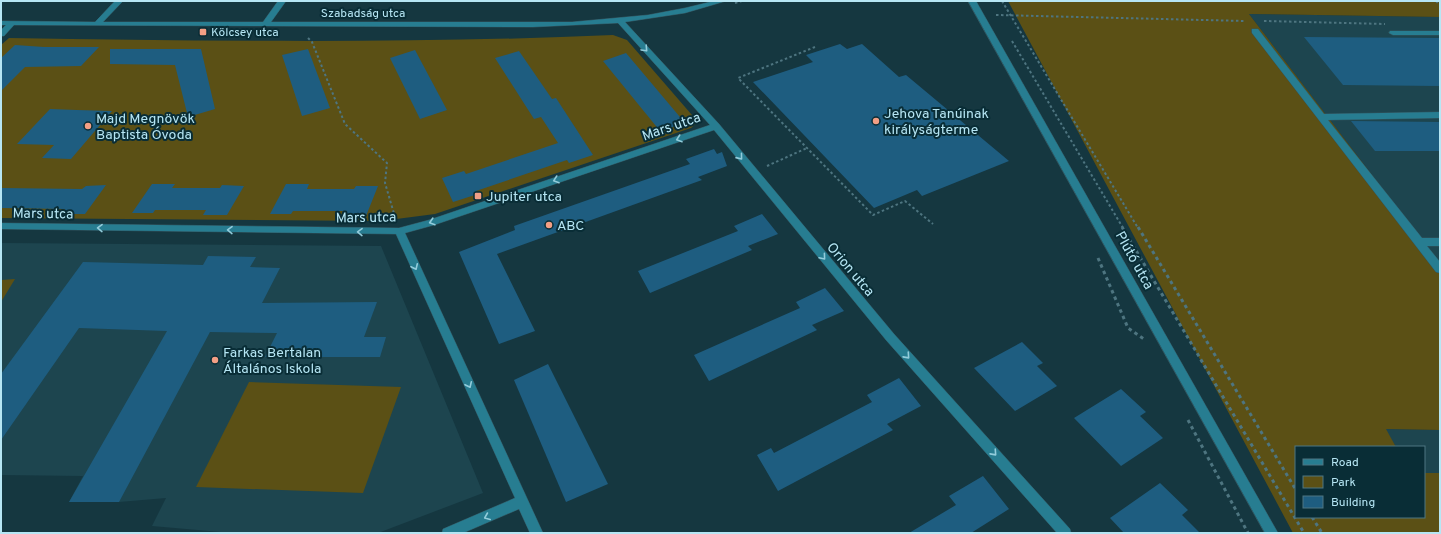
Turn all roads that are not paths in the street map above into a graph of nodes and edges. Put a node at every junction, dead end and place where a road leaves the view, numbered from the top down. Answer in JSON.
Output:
{"nodes":[{"id":1,"x":119,"y":1,"type":"edge"},
{"id":2,"x":282,"y":1,"type":"edge"},
{"id":3,"x":722,"y":1,"type":"edge"},
{"id":4,"x":972,"y":1,"type":"edge"},
{"id":5,"x":618,"y":20,"type":"junction"},
{"id":6,"x":1,"y":23,"type":"edge"},
{"id":7,"x":12,"y":23,"type":"junction"},
{"id":8,"x":97,"y":24,"type":"junction"},
{"id":9,"x":266,"y":24,"type":"junction"},
{"id":10,"x":1393,"y":29,"type":"road end"},
{"id":11,"x":1255,"y":30,"type":"dead end"},
{"id":12,"x":1,"y":34,"type":"edge"},
{"id":13,"x":1440,"y":34,"type":"edge"},
{"id":14,"x":1440,"y":115,"type":"edge"},
{"id":15,"x":1322,"y":116,"type":"junction"},
{"id":16,"x":716,"y":126,"type":"junction"},
{"id":17,"x":1,"y":226,"type":"edge"},
{"id":18,"x":399,"y":232,"type":"junction"},
{"id":19,"x":1419,"y":242,"type":"junction"},
{"id":20,"x":1440,"y":242,"type":"edge"},
{"id":21,"x":1440,"y":269,"type":"edge"},
{"id":22,"x":523,"y":502,"type":"junction"},
{"id":23,"x":448,"y":533,"type":"edge"},
{"id":24,"x":537,"y":533,"type":"edge"},
{"id":25,"x":1065,"y":533,"type":"edge"},
{"id":26,"x":1272,"y":533,"type":"edge"}],
"edges":[{"from":1,"to":8,"type":"street"},
{"from":2,"to":9,"type":"street"},
{"from":3,"to":5,"type":"street","name":"Szabadság utca"},
{"from":4,"to":26,"type":"street","name":"Plútó utca"},
{"from":5,"to":9,"type":"street","name":"Szabadság utca"},
{"from":5,"to":16,"type":"street","name":"Orion utca","one_way":true},
{"from":6,"to":7,"type":"street","name":"Szabadság utca"},
{"from":7,"to":8,"type":"street","name":"Szabadság utca"},
{"from":7,"to":12,"type":"street"},
{"from":8,"to":9,"type":"street","name":"Szabadság utca"},
{"from":10,"to":13,"type":"street"},
{"from":11,"to":15,"type":"street"},
{"from":14,"to":15,"type":"street"},
{"from":15,"to":19,"type":"street"},
{"from":16,"to":18,"type":"street","name":"Mars utca","one_way":true},
{"from":16,"to":25,"type":"street","name":"Orion utca","one_way":true},
{"from":18,"to":17,"type":"street","name":"Mars utca","one_way":true},
{"from":18,"to":22,"type":"street","one_way":true},
{"from":19,"to":20,"type":"street"},
{"from":19,"to":21,"type":"street"},
{"from":22,"to":23,"type":"street","one_way":true},
{"from":22,"to":24,"type":"street"}]}
